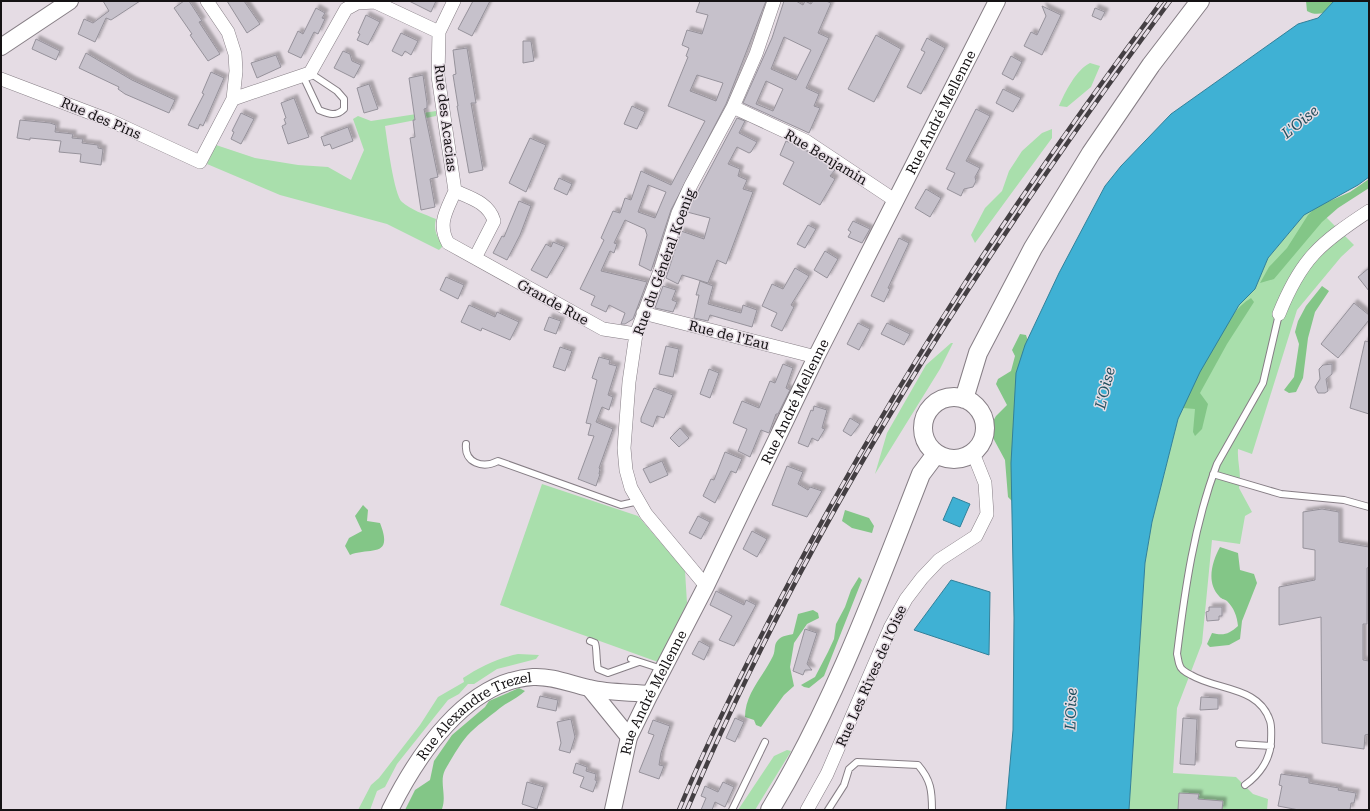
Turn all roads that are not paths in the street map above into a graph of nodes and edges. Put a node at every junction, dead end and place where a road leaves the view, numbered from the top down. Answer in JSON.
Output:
{"nodes":[{"id":1,"x":70,"y":1,"type":"edge"},
{"id":2,"x":207,"y":1,"type":"edge"},
{"id":3,"x":375,"y":1,"type":"edge"},
{"id":4,"x":454,"y":1,"type":"edge"},
{"id":5,"x":774,"y":1,"type":"edge"},
{"id":6,"x":996,"y":1,"type":"edge"},
{"id":7,"x":1200,"y":1,"type":"edge"},
{"id":8,"x":357,"y":2,"type":"edge"},
{"id":9,"x":438,"y":32,"type":"junction"},
{"id":10,"x":1,"y":47,"type":"edge"},
{"id":11,"x":306,"y":74,"type":"junction"},
{"id":12,"x":1,"y":79,"type":"edge"},
{"id":13,"x":233,"y":99,"type":"junction"},
{"id":14,"x":733,"y":108,"type":"junction"},
{"id":15,"x":455,"y":191,"type":"junction"},
{"id":16,"x":896,"y":201,"type":"junction"},
{"id":17,"x":1369,"y":211,"type":"edge"},
{"id":18,"x":475,"y":258,"type":"junction"},
{"id":19,"x":643,"y":313,"type":"junction"},
{"id":20,"x":1279,"y":314,"type":"joint"},
{"id":21,"x":636,"y":334,"type":"junction"},
{"id":22,"x":816,"y":357,"type":"junction"},
{"id":23,"x":964,"y":400,"type":"junction"},
{"id":24,"x":466,"y":444,"type":"dead end"},
{"id":25,"x":973,"y":453,"type":"junction"},
{"id":26,"x":936,"y":454,"type":"junction"},
{"id":27,"x":1213,"y":474,"type":"junction"},
{"id":28,"x":639,"y":501,"type":"junction"},
{"id":29,"x":1369,"y":507,"type":"edge"},
{"id":30,"x":706,"y":586,"type":"junction"},
{"id":31,"x":590,"y":641,"type":"dead end"},
{"id":32,"x":631,"y":659,"type":"dead end"},
{"id":33,"x":639,"y":662,"type":"junction"},
{"id":34,"x":664,"y":669,"type":"junction"},
{"id":35,"x":590,"y":689,"type":"junction"},
{"id":36,"x":650,"y":694,"type":"junction"},
{"id":37,"x":629,"y":737,"type":"junction"},
{"id":38,"x":765,"y":742,"type":"dead end"},
{"id":39,"x":1238,"y":744,"type":"dead end"},
{"id":40,"x":1271,"y":746,"type":"junction"},
{"id":41,"x":1245,"y":785,"type":"dead end"},
{"id":42,"x":390,"y":810,"type":"edge"},
{"id":43,"x":613,"y":810,"type":"edge"},
{"id":44,"x":732,"y":810,"type":"edge"},
{"id":45,"x":770,"y":810,"type":"edge"},
{"id":46,"x":807,"y":810,"type":"edge"},
{"id":47,"x":828,"y":810,"type":"edge"},
{"id":48,"x":932,"y":810,"type":"edge"}],
"edges":[{"from":1,"to":10,"type":"street"},
{"from":2,"to":13,"type":"street"},
{"from":3,"to":8,"type":"street"},
{"from":3,"to":9,"type":"street"},
{"from":4,"to":9,"type":"street","name":"Rue des Acacias"},
{"from":5,"to":14,"type":"street","name":"Rue du Général Koenig"},
{"from":6,"to":16,"type":"street","name":"Rue André Mellenne"},
{"from":7,"to":23,"type":"main road"},
{"from":8,"to":11,"type":"street"},
{"from":9,"to":15,"type":"street","name":"Rue des Acacias"},
{"from":11,"to":11,"type":"lane"},
{"from":11,"to":13,"type":"street"},
{"from":12,"to":13,"type":"street","name":"Rue des Pins"},
{"from":14,"to":16,"type":"street","name":"Rue Benjamin"},
{"from":14,"to":19,"type":"street","name":"Rue du Général Koenig"},
{"from":15,"to":18,"type":"street","name":"Grande Rue"},
{"from":15,"to":18,"type":"street"},
{"from":16,"to":22,"type":"street","name":"Rue André Mellenne"},
{"from":17,"to":20,"type":"street"},
{"from":18,"to":21,"type":"street","name":"Grande Rue"},
{"from":19,"to":21,"type":"street","name":"Rue du Général Koenig"},
{"from":19,"to":22,"type":"street","name":"Rue de l'Eau"},
{"from":20,"to":27,"type":"lane"},
{"from":21,"to":28,"type":"street","name":"Rue du Général Koenig"},
{"from":22,"to":30,"type":"street","name":"Rue André Mellenne"},
{"from":23,"to":25,"type":"main road"},
{"from":23,"to":26,"type":"main road"},
{"from":24,"to":28,"type":"lane"},
{"from":25,"to":26,"type":"main road"},
{"from":25,"to":46,"type":"street","name":"Rue Les Rives de l'Oise"},
{"from":26,"to":45,"type":"main road"},
{"from":27,"to":29,"type":"lane"},
{"from":27,"to":40,"type":"lane"},
{"from":28,"to":30,"type":"street","name":"Rue du Général Koenig"},
{"from":30,"to":34,"type":"street","name":"Rue André Mellenne"},
{"from":31,"to":33,"type":"lane"},
{"from":32,"to":33,"type":"lane"},
{"from":33,"to":34,"type":"lane"},
{"from":34,"to":36,"type":"street","name":"Rue André Mellenne"},
{"from":35,"to":36,"type":"street","name":"Rue Alexandre Trezel"},
{"from":35,"to":37,"type":"street"},
{"from":35,"to":42,"type":"street","name":"Rue Alexandre Trezel"},
{"from":36,"to":37,"type":"street","name":"Rue André Mellenne"},
{"from":37,"to":43,"type":"street","name":"Rue André Mellenne"},
{"from":38,"to":44,"type":"lane"},
{"from":39,"to":40,"type":"lane"},
{"from":40,"to":41,"type":"lane"},
{"from":47,"to":48,"type":"lane"}]}
